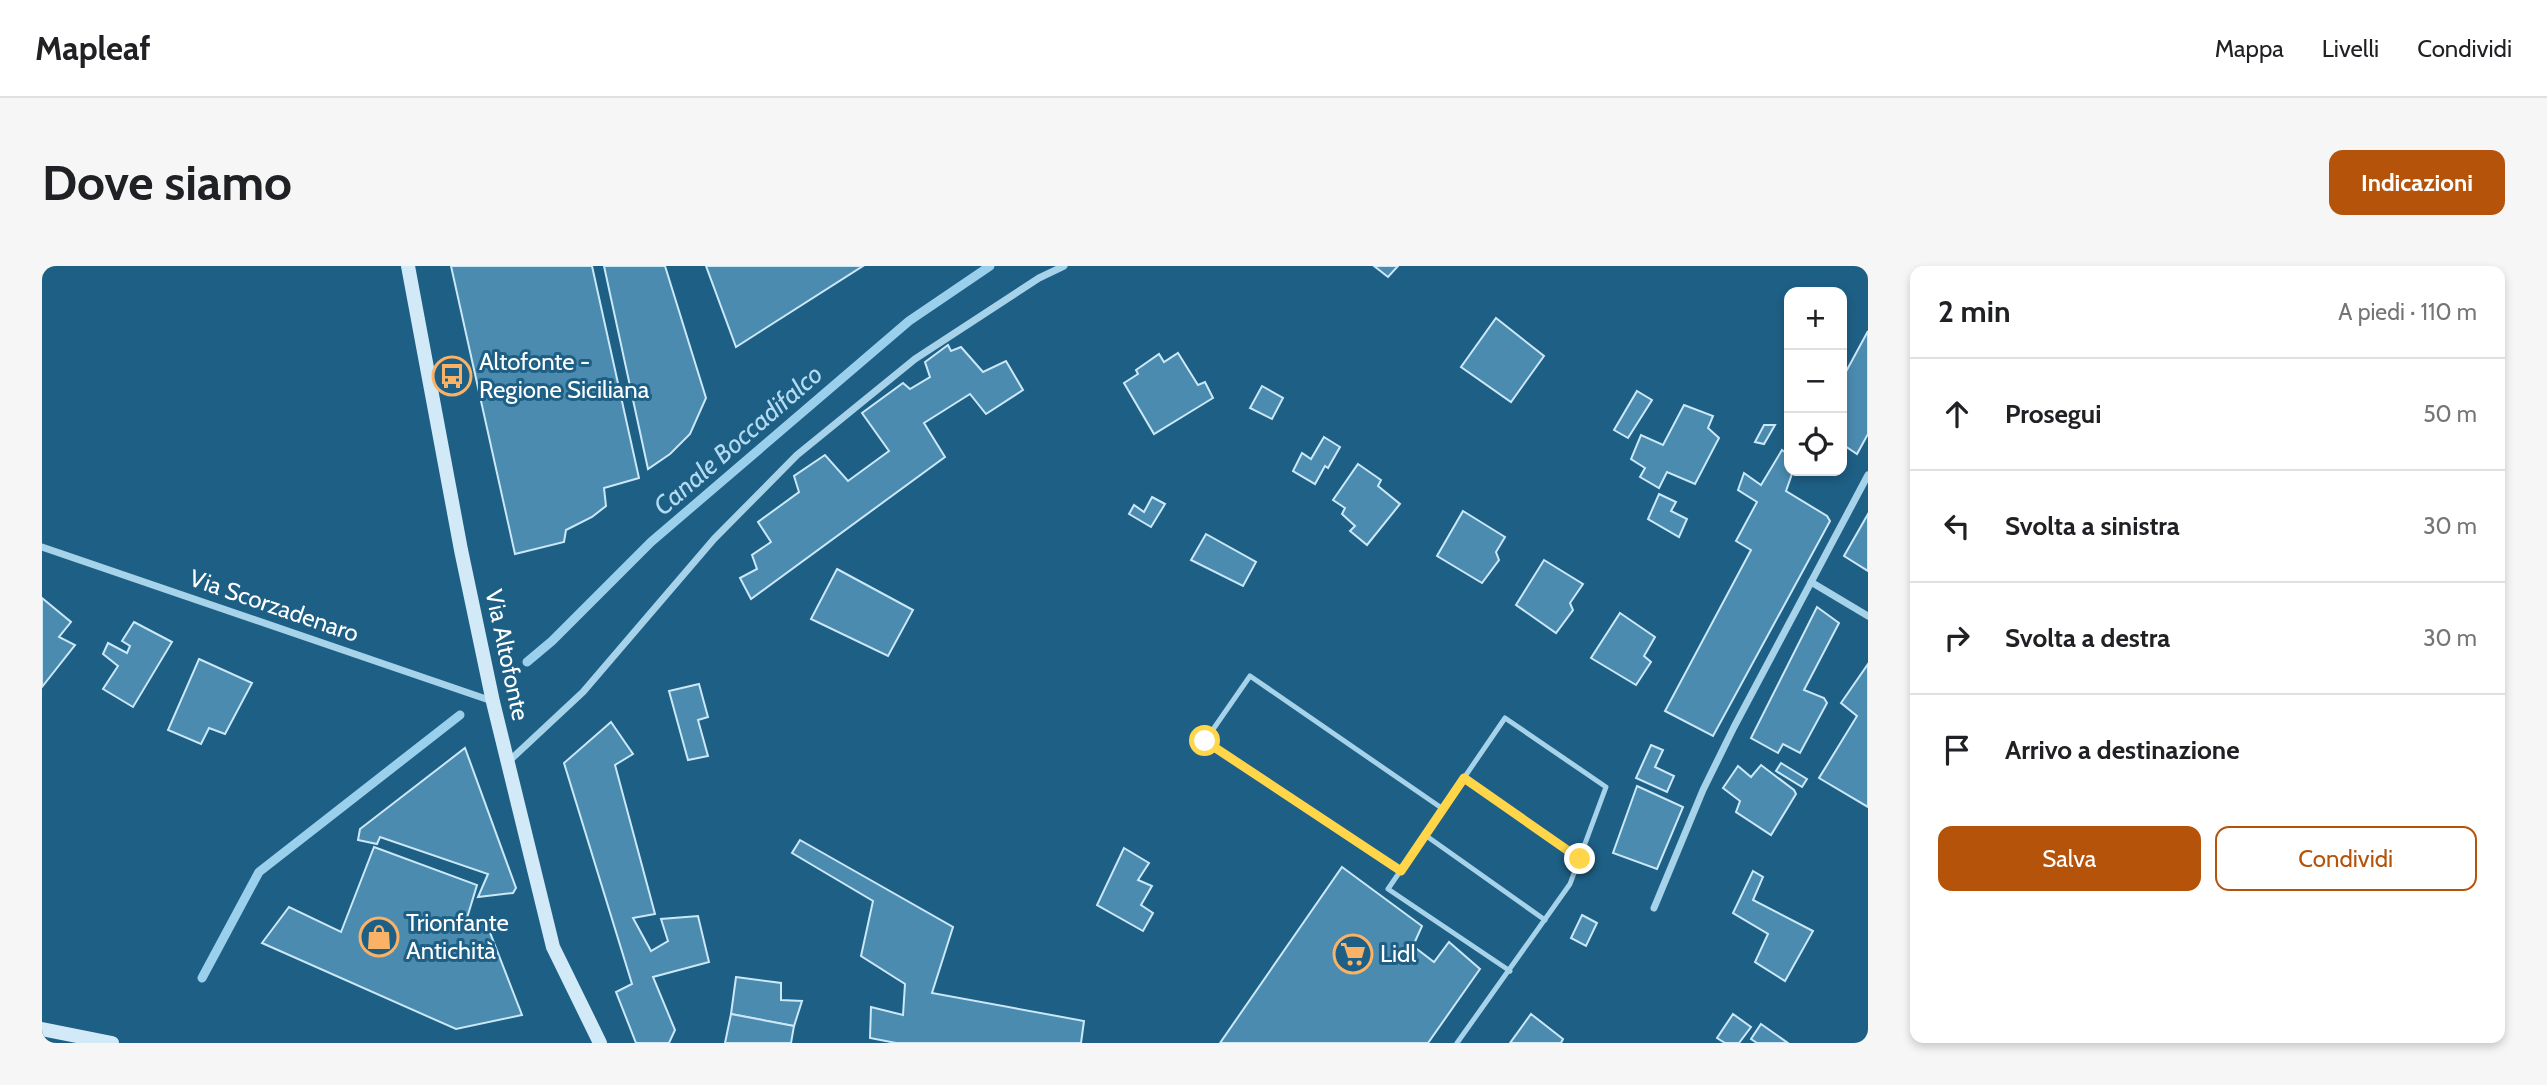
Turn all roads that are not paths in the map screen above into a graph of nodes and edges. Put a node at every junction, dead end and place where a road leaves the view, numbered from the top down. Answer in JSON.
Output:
{"nodes":[{"id":1,"x":408,"y":266,"type":"edge"},
{"id":2,"x":1064,"y":266,"type":"edge"},
{"id":3,"x":1868,"y":475,"type":"edge"},
{"id":4,"x":42,"y":547,"type":"edge"},
{"id":5,"x":1811,"y":582,"type":"junction"},
{"id":6,"x":1868,"y":616,"type":"edge"},
{"id":7,"x":493,"y":702,"type":"junction"},
{"id":8,"x":508,"y":762,"type":"junction"},
{"id":9,"x":1464,"y":778,"type":"junction"},
{"id":10,"x":1443,"y":809,"type":"junction"},
{"id":11,"x":1425,"y":835,"type":"junction"},
{"id":12,"x":1580,"y":859,"type":"junction"},
{"id":13,"x":1401,"y":871,"type":"junction"},
{"id":14,"x":1654,"y":908,"type":"dead end"},
{"id":15,"x":1545,"y":920,"type":"junction"},
{"id":16,"x":1510,"y":971,"type":"junction"},
{"id":17,"x":42,"y":1029,"type":"edge"},
{"id":18,"x":112,"y":1043,"type":"edge"},
{"id":19,"x":600,"y":1043,"type":"edge"},
{"id":20,"x":1457,"y":1043,"type":"edge"}],
"edges":[{"from":1,"to":7,"type":"street","name":"Via Altofonte"},
{"from":2,"to":8,"type":"street"},
{"from":3,"to":5,"type":"street"},
{"from":4,"to":7,"type":"street","name":"Via Scorzadenaro"},
{"from":5,"to":6,"type":"street"},
{"from":5,"to":14,"type":"street"},
{"from":7,"to":8,"type":"street","name":"Via Altofonte"},
{"from":8,"to":19,"type":"street","name":"Via Altofonte"},
{"from":9,"to":10,"type":"lane"},
{"from":9,"to":12,"type":"lane"},
{"from":9,"to":12,"type":"lane"},
{"from":10,"to":11,"type":"lane"},
{"from":10,"to":13,"type":"lane"},
{"from":11,"to":13,"type":"lane"},
{"from":11,"to":15,"type":"lane"},
{"from":12,"to":15,"type":"lane"},
{"from":13,"to":16,"type":"lane"},
{"from":15,"to":16,"type":"lane"},
{"from":16,"to":20,"type":"lane"},
{"from":17,"to":18,"type":"street"}]}
